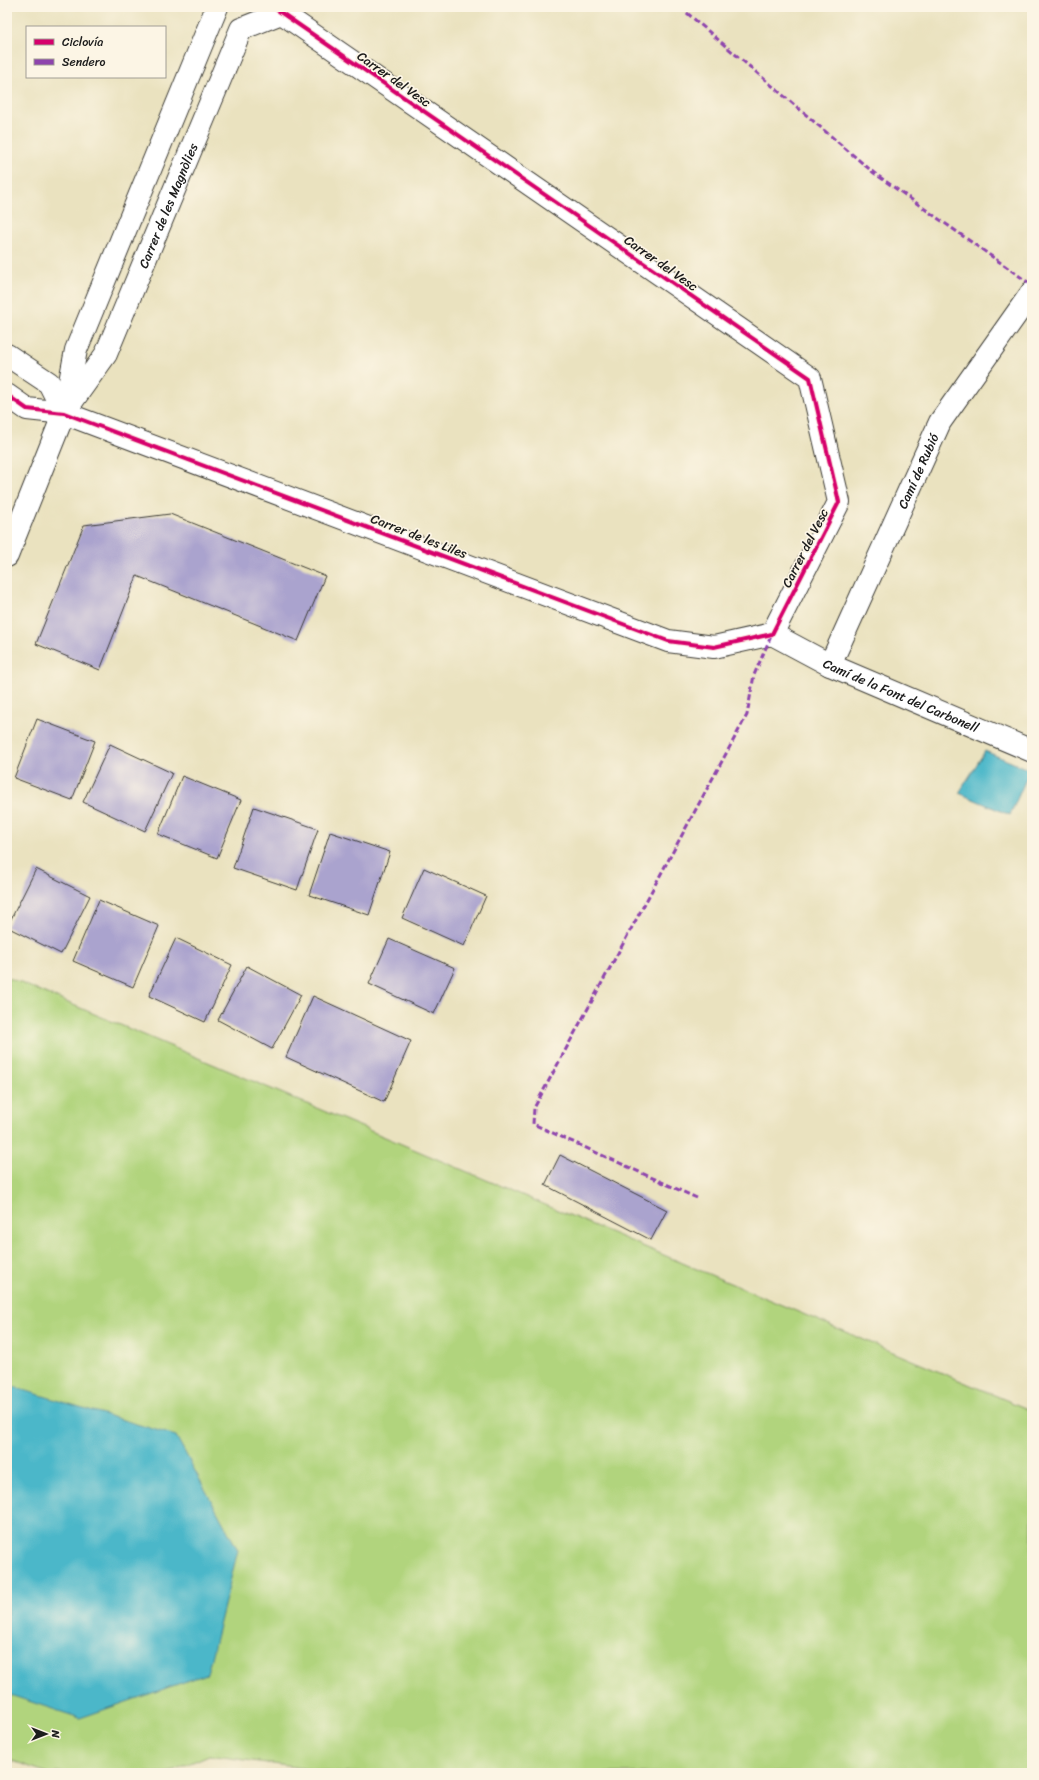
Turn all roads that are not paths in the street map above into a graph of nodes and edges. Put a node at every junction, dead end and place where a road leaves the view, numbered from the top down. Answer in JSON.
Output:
{"nodes":[{"id":1,"x":217,"y":7,"type":"edge"},
{"id":2,"x":277,"y":10,"type":"edge"},
{"id":3,"x":1032,"y":292,"type":"edge"},
{"id":4,"x":7,"y":355,"type":"edge"},
{"id":5,"x":7,"y":395,"type":"edge"},
{"id":6,"x":64,"y":413,"type":"junction"},
{"id":7,"x":7,"y":556,"type":"edge"},
{"id":8,"x":772,"y":634,"type":"junction"},
{"id":9,"x":830,"y":664,"type":"junction"},
{"id":10,"x":1032,"y":751,"type":"edge"}],
"edges":[{"from":1,"to":6,"type":"street","name":"Carrer de les Magnòlies"},
{"from":2,"to":6,"type":"street","name":"Carrer de les Magnòlies"},
{"from":2,"to":8,"type":"street","name":"Carrer del Vesc"},
{"from":3,"to":9,"type":"street","name":"Camí de Rubió"},
{"from":4,"to":6,"type":"street"},
{"from":5,"to":6,"type":"street","name":"Carrer de les Liles"},
{"from":6,"to":7,"type":"street","name":"Carrer de les Magnòlies"},
{"from":6,"to":8,"type":"street","name":"Carrer de les Liles"},
{"from":8,"to":9,"type":"street","name":"Camí de la Font del Carbonell"},
{"from":9,"to":10,"type":"street","name":"Camí de la Font del Carbonell"}]}
